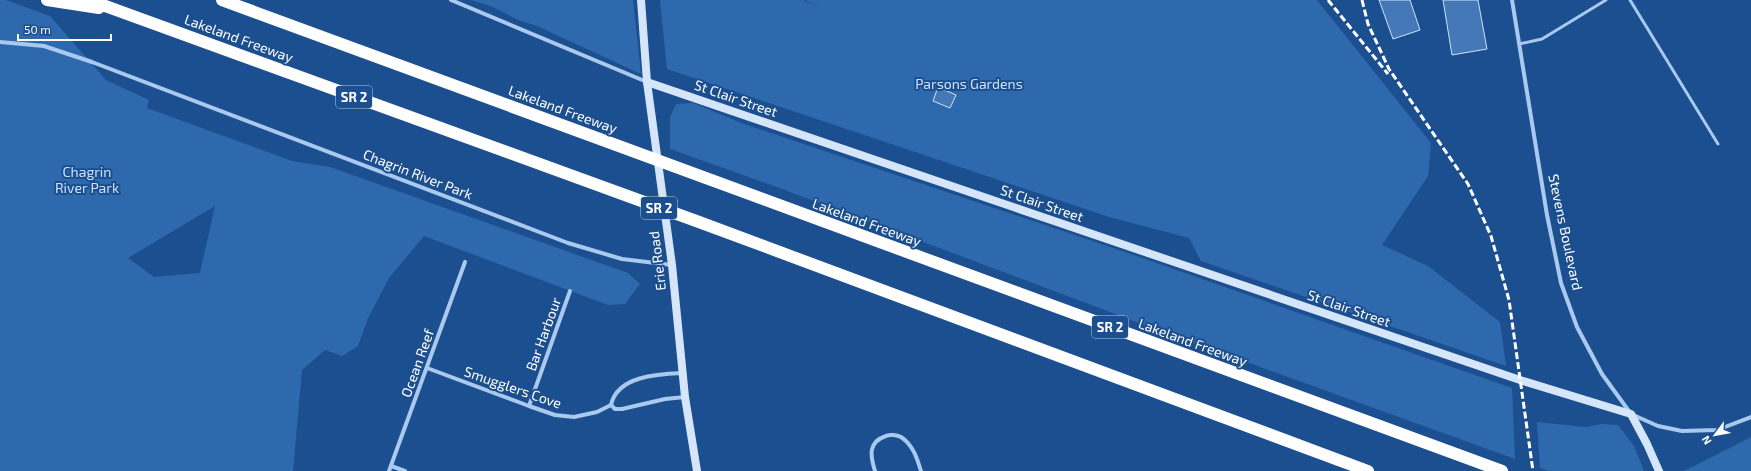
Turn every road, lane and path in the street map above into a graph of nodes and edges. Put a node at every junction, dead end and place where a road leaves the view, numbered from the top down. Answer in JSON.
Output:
{"nodes":[{"id":1,"x":47,"y":0,"type":"edge"},
{"id":2,"x":89,"y":0,"type":"edge"},
{"id":3,"x":222,"y":0,"type":"edge"},
{"id":4,"x":451,"y":0,"type":"edge"},
{"id":5,"x":641,"y":0,"type":"edge"},
{"id":6,"x":1512,"y":0,"type":"edge"},
{"id":7,"x":1606,"y":0,"type":"edge"},
{"id":8,"x":1630,"y":0,"type":"edge"},
{"id":9,"x":120,"y":11,"type":"junction"},
{"id":10,"x":0,"y":42,"type":"edge"},
{"id":11,"x":1519,"y":44,"type":"junction"},
{"id":12,"x":647,"y":82,"type":"junction"},
{"id":13,"x":1718,"y":144,"type":"dead end"},
{"id":14,"x":465,"y":262,"type":"dead end"},
{"id":15,"x":672,"y":265,"type":"junction"},
{"id":16,"x":570,"y":291,"type":"dead end"},
{"id":17,"x":427,"y":368,"type":"junction"},
{"id":18,"x":682,"y":372,"type":"junction"},
{"id":19,"x":685,"y":397,"type":"junction"},
{"id":20,"x":611,"y":405,"type":"junction"},
{"id":21,"x":528,"y":406,"type":"junction"},
{"id":22,"x":1631,"y":414,"type":"junction"},
{"id":23,"x":1751,"y":417,"type":"edge"},
{"id":24,"x":391,"y":466,"type":"junction"},
{"id":25,"x":389,"y":471,"type":"edge"},
{"id":26,"x":405,"y":471,"type":"edge"},
{"id":27,"x":697,"y":471,"type":"edge"},
{"id":28,"x":875,"y":471,"type":"edge"},
{"id":29,"x":920,"y":471,"type":"edge"},
{"id":30,"x":1368,"y":471,"type":"edge"},
{"id":31,"x":1502,"y":471,"type":"edge"},
{"id":32,"x":1659,"y":471,"type":"edge"}],
"edges":[{"from":1,"to":9,"type":"highway"},
{"from":2,"to":9,"type":"highway","name":"Lakeland Freeway","number":"SR 2"},
{"from":3,"to":31,"type":"highway","name":"Lakeland Freeway","number":"SR 2"},
{"from":4,"to":12,"type":"street","name":"St Clair Street"},
{"from":5,"to":12,"type":"street","name":"Erie Road"},
{"from":6,"to":11,"type":"street","name":"Stevens Boulevard"},
{"from":7,"to":11,"type":"lane"},
{"from":8,"to":13,"type":"lane"},
{"from":9,"to":30,"type":"highway","name":"Lakeland Freeway","number":"SR 2"},
{"from":10,"to":15,"type":"street","name":"Chagrin River Park"},
{"from":11,"to":22,"type":"street","name":"Stevens Boulevard"},
{"from":12,"to":15,"type":"street","name":"Erie Road"},
{"from":12,"to":22,"type":"street","name":"St Clair Street"},
{"from":14,"to":17,"type":"street","name":"Ocean Reef"},
{"from":15,"to":18,"type":"street","name":"Erie Road"},
{"from":16,"to":21,"type":"street","name":"Bar Harbour"},
{"from":17,"to":21,"type":"street","name":"Smugglers Cove"},
{"from":17,"to":24,"type":"street","name":"Ocean Reef"},
{"from":18,"to":19,"type":"street","name":"Erie Road"},
{"from":18,"to":20,"type":"street"},
{"from":19,"to":20,"type":"street"},
{"from":19,"to":27,"type":"street","name":"Erie Road"},
{"from":20,"to":21,"type":"street","name":"Smugglers Cove"},
{"from":22,"to":23,"type":"street"},
{"from":22,"to":32,"type":"street","name":"Stevens Boulevard"},
{"from":24,"to":25,"type":"street","name":"Ocean Reef"},
{"from":24,"to":26,"type":"street"},
{"from":28,"to":29,"type":"street"}]}
